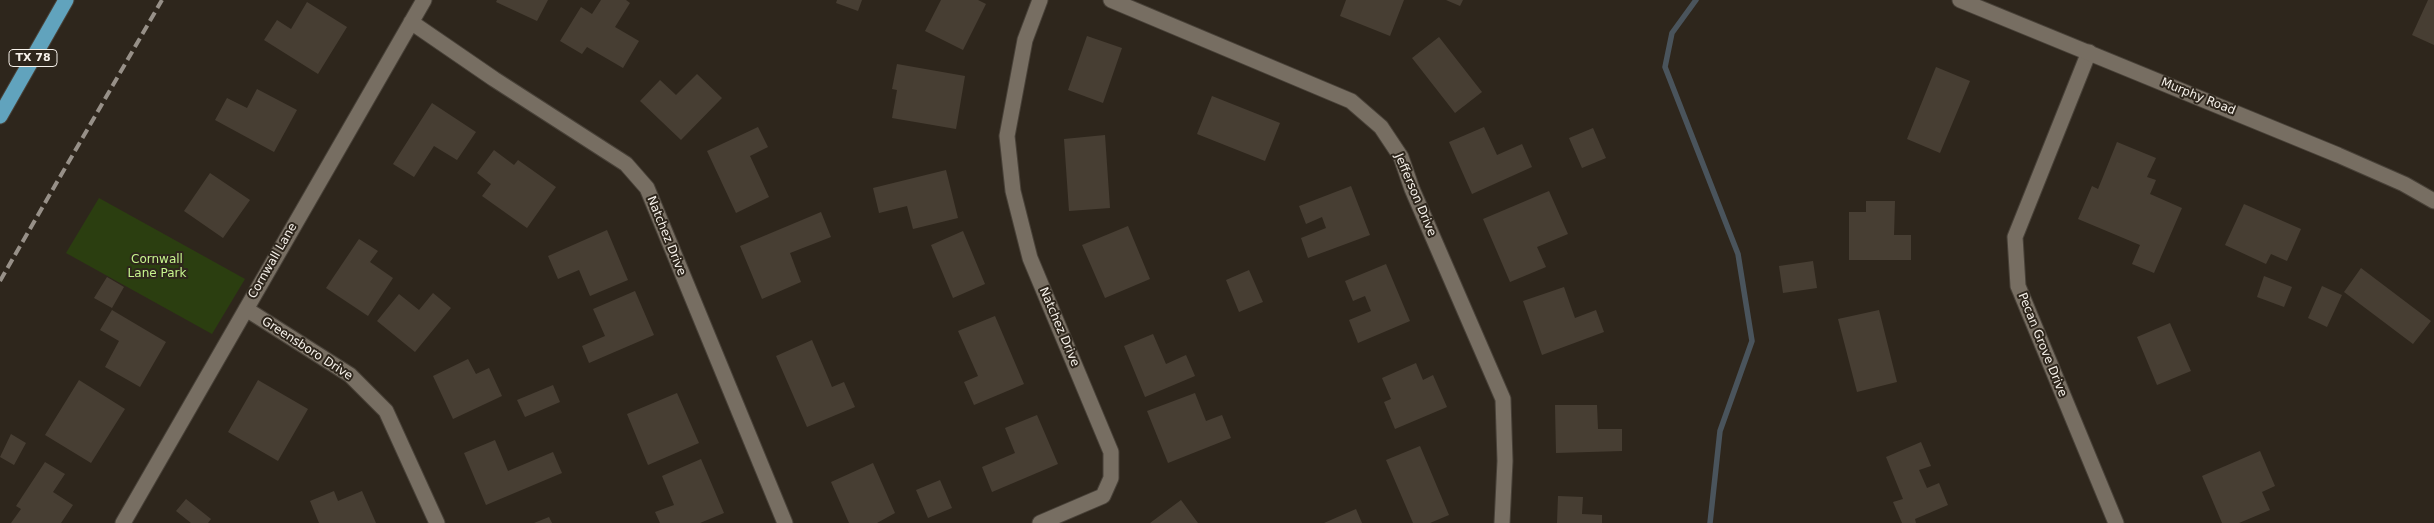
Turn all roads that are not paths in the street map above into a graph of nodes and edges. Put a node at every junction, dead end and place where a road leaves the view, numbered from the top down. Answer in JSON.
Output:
{"nodes":[{"id":1,"x":66,"y":0,"type":"edge"},
{"id":2,"x":424,"y":0,"type":"edge"},
{"id":3,"x":1040,"y":0,"type":"edge"},
{"id":4,"x":1111,"y":0,"type":"edge"},
{"id":5,"x":1960,"y":0,"type":"edge"},
{"id":6,"x":411,"y":22,"type":"junction"},
{"id":7,"x":2089,"y":52,"type":"junction"},
{"id":8,"x":0,"y":116,"type":"edge"},
{"id":9,"x":2434,"y":201,"type":"edge"},
{"id":10,"x":246,"y":309,"type":"junction"},
{"id":11,"x":123,"y":523,"type":"edge"},
{"id":12,"x":437,"y":523,"type":"edge"},
{"id":13,"x":785,"y":523,"type":"edge"},
{"id":14,"x":1040,"y":523,"type":"edge"},
{"id":15,"x":1502,"y":523,"type":"edge"},
{"id":16,"x":2116,"y":523,"type":"edge"}],
"edges":[{"from":1,"to":8,"type":"main road","number":"TX 78"},
{"from":2,"to":6,"type":"street","name":"Cornwall Lane"},
{"from":3,"to":14,"type":"street","name":"Natchez Drive"},
{"from":4,"to":15,"type":"street","name":"Jefferson Drive"},
{"from":5,"to":7,"type":"street","name":"Murphy Road"},
{"from":6,"to":10,"type":"street","name":"Cornwall Lane"},
{"from":6,"to":13,"type":"street","name":"Natchez Drive"},
{"from":7,"to":9,"type":"street","name":"Murphy Road"},
{"from":7,"to":16,"type":"street","name":"Pecan Grove Drive"},
{"from":10,"to":11,"type":"street","name":"Cornwall Lane"},
{"from":10,"to":12,"type":"street","name":"Greensboro Drive"}]}
